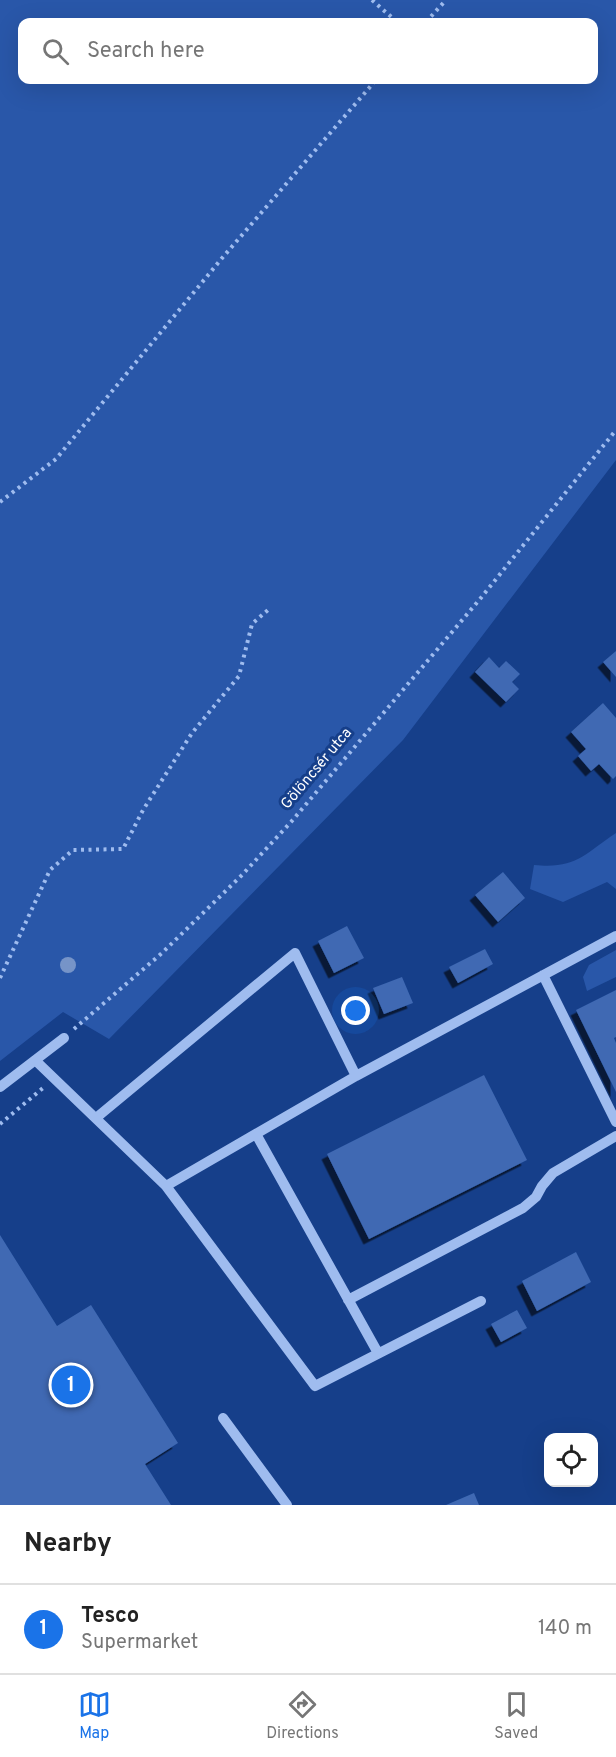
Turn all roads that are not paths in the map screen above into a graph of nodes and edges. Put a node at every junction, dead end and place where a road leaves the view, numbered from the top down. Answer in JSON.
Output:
{"nodes":[{"id":1,"x":616,"y":936,"type":"edge"},
{"id":2,"x":543,"y":975,"type":"junction"},
{"id":3,"x":64,"y":1038,"type":"road end"},
{"id":4,"x":36,"y":1061,"type":"junction"},
{"id":5,"x":356,"y":1076,"type":"junction"},
{"id":6,"x":0,"y":1087,"type":"edge"},
{"id":7,"x":96,"y":1118,"type":"junction"},
{"id":8,"x":616,"y":1122,"type":"edge"},
{"id":9,"x":256,"y":1134,"type":"junction"},
{"id":10,"x":616,"y":1136,"type":"edge"},
{"id":11,"x":166,"y":1186,"type":"junction"},
{"id":12,"x":348,"y":1300,"type":"junction"},
{"id":13,"x":481,"y":1301,"type":"dead end"},
{"id":14,"x":378,"y":1353,"type":"junction"},
{"id":15,"x":223,"y":1418,"type":"dead end"},
{"id":16,"x":287,"y":1505,"type":"edge"}],
"edges":[{"from":1,"to":2,"type":"street"},
{"from":2,"to":5,"type":"street"},
{"from":2,"to":8,"type":"street"},
{"from":3,"to":4,"type":"street"},
{"from":4,"to":6,"type":"street"},
{"from":4,"to":7,"type":"street"},
{"from":5,"to":7,"type":"street"},
{"from":5,"to":9,"type":"street"},
{"from":7,"to":11,"type":"street"},
{"from":9,"to":11,"type":"street"},
{"from":9,"to":12,"type":"street"},
{"from":10,"to":12,"type":"street"},
{"from":11,"to":14,"type":"street"},
{"from":12,"to":14,"type":"street"},
{"from":13,"to":14,"type":"street"},
{"from":15,"to":16,"type":"street"}]}
